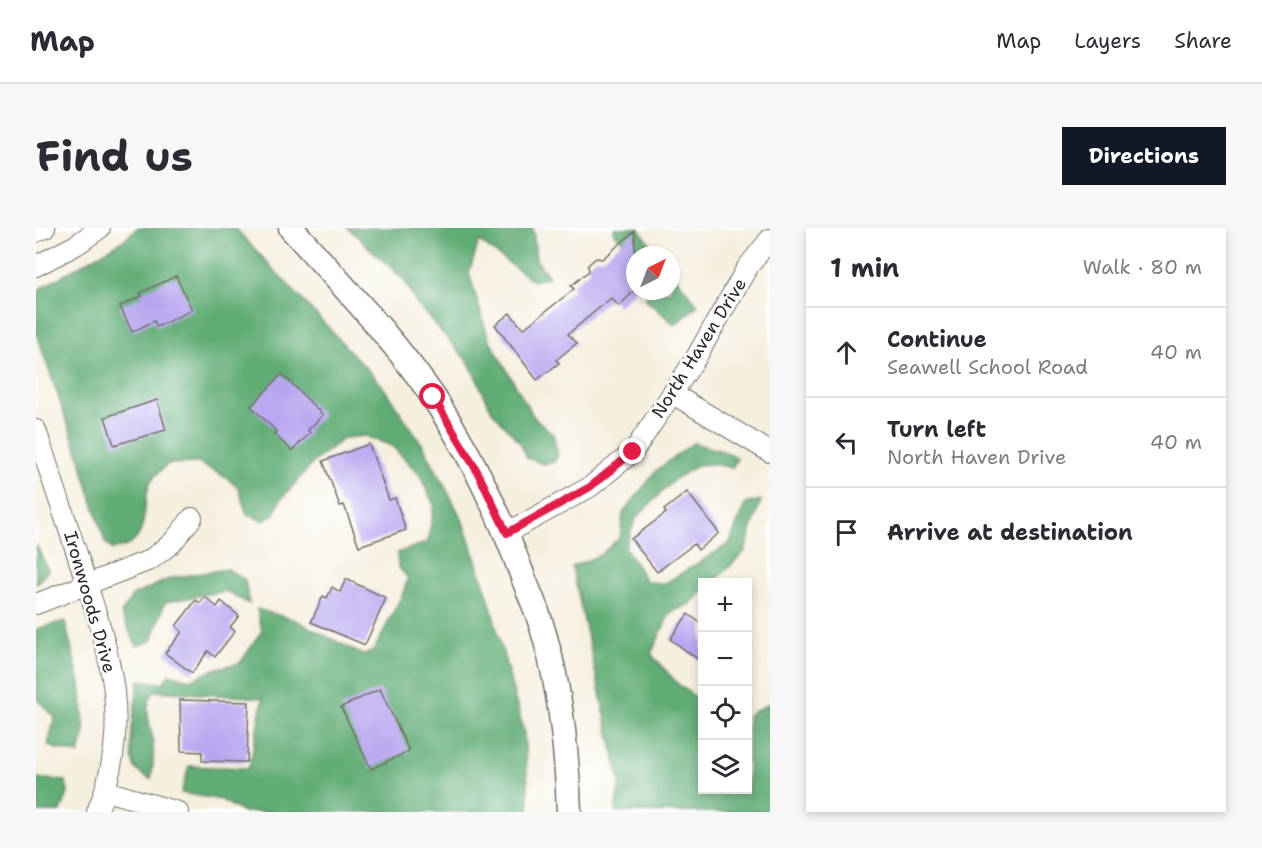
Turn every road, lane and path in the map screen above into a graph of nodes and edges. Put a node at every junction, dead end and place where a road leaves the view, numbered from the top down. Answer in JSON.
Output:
{"nodes":[{"id":1,"x":45,"y":228,"type":"edge"},
{"id":2,"x":100,"y":228,"type":"edge"},
{"id":3,"x":291,"y":228,"type":"edge"},
{"id":4,"x":36,"y":232,"type":"edge"},
{"id":5,"x":770,"y":239,"type":"edge"},
{"id":6,"x":36,"y":266,"type":"edge"},
{"id":7,"x":673,"y":394,"type":"junction"},
{"id":8,"x":36,"y":430,"type":"edge"},
{"id":9,"x":770,"y":452,"type":"edge"},
{"id":10,"x":192,"y":518,"type":"dead end"},
{"id":11,"x":507,"y":533,"type":"junction"},
{"id":12,"x":87,"y":585,"type":"junction"},
{"id":13,"x":36,"y":604,"type":"edge"},
{"id":14,"x":106,"y":791,"type":"junction"},
{"id":15,"x":97,"y":812,"type":"edge"},
{"id":16,"x":177,"y":812,"type":"edge"},
{"id":17,"x":569,"y":812,"type":"edge"}],
"edges":[{"from":1,"to":4,"type":"street"},
{"from":2,"to":6,"type":"street"},
{"from":3,"to":11,"type":"street"},
{"from":5,"to":7,"type":"street","name":"North Haven Drive"},
{"from":7,"to":9,"type":"street"},
{"from":7,"to":11,"type":"street","name":"North Haven Drive"},
{"from":8,"to":12,"type":"street","name":"Ironwoods Drive"},
{"from":10,"to":12,"type":"street"},
{"from":11,"to":17,"type":"street"},
{"from":12,"to":13,"type":"street"},
{"from":12,"to":14,"type":"street","name":"Ironwoods Drive"},
{"from":14,"to":15,"type":"street","name":"Ironwoods Drive"},
{"from":14,"to":16,"type":"street"}]}
